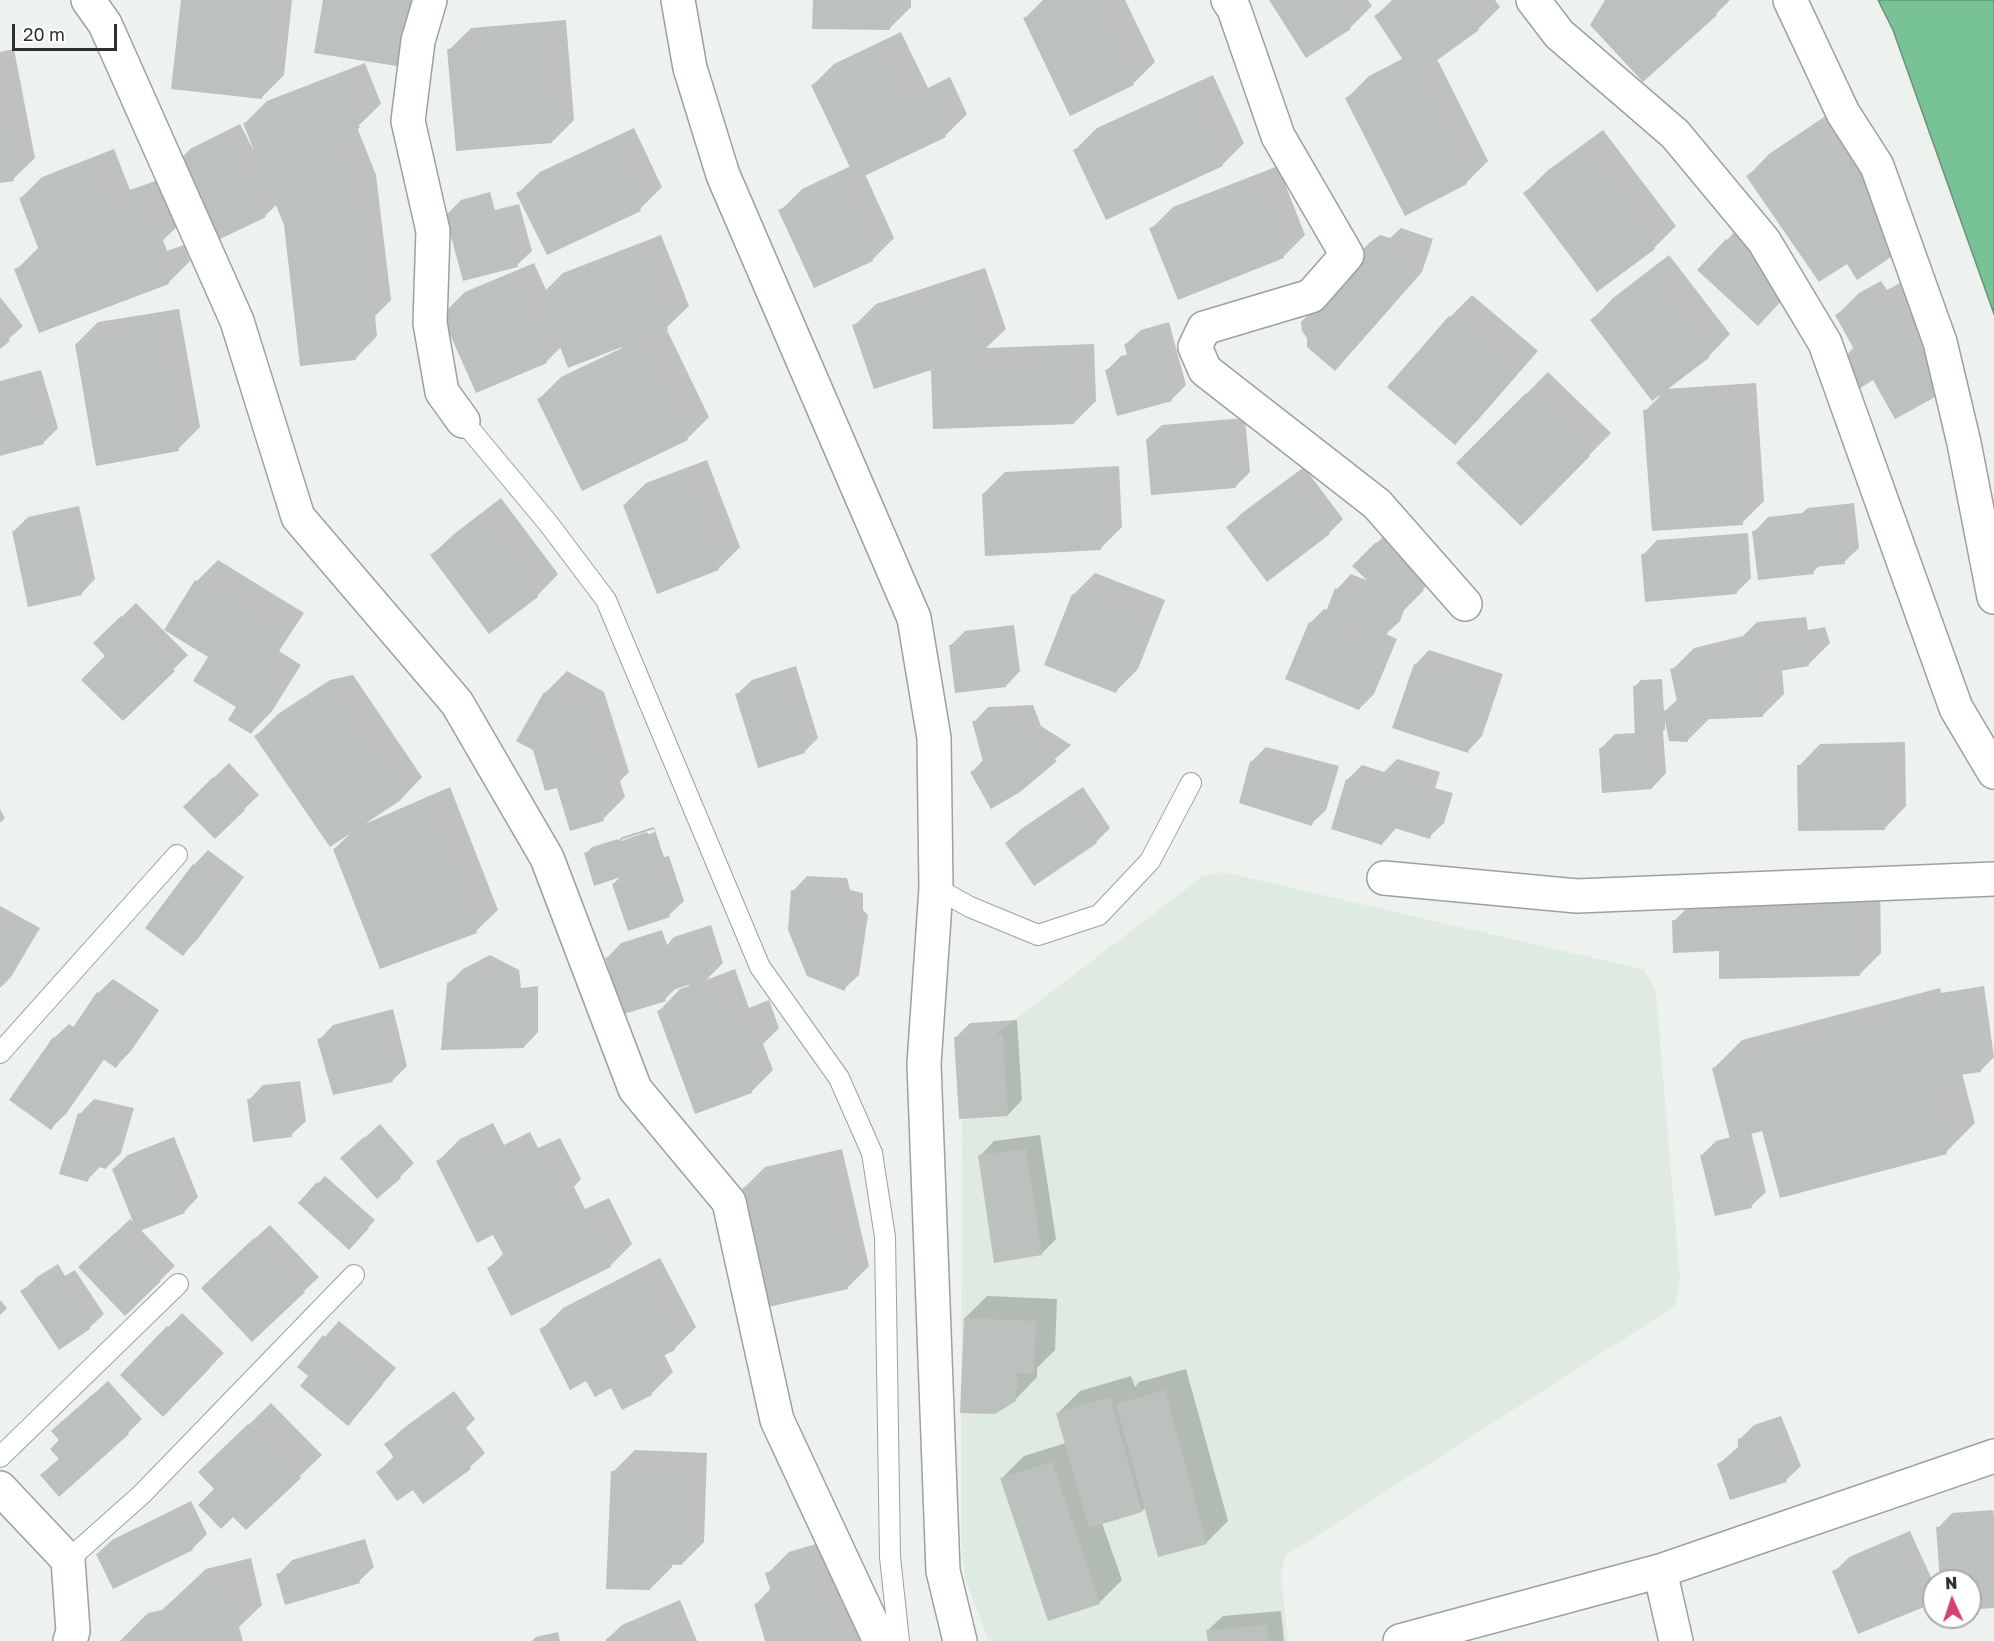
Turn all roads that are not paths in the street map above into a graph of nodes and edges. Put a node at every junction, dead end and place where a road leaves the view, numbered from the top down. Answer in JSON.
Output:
{"nodes":[{"id":1,"x":88,"y":0,"type":"edge"},
{"id":2,"x":430,"y":0,"type":"edge"},
{"id":3,"x":678,"y":0,"type":"edge"},
{"id":4,"x":1228,"y":0,"type":"edge"},
{"id":5,"x":1533,"y":0,"type":"edge"},
{"id":6,"x":1790,"y":0,"type":"edge"},
{"id":7,"x":464,"y":421,"type":"joint"},
{"id":8,"x":1994,"y":597,"type":"edge"},
{"id":9,"x":1465,"y":603,"type":"dead end"},
{"id":10,"x":1994,"y":772,"type":"edge"},
{"id":11,"x":1191,"y":783,"type":"dead end"},
{"id":12,"x":177,"y":855,"type":"dead end"},
{"id":13,"x":1384,"y":878,"type":"dead end"},
{"id":14,"x":1994,"y":879,"type":"edge"},
{"id":15,"x":936,"y":888,"type":"junction"},
{"id":16,"x":0,"y":1053,"type":"edge"},
{"id":17,"x":354,"y":1275,"type":"dead end"},
{"id":18,"x":178,"y":1284,"type":"dead end"},
{"id":19,"x":1994,"y":1456,"type":"edge"},
{"id":20,"x":0,"y":1457,"type":"edge"},
{"id":21,"x":0,"y":1488,"type":"edge"},
{"id":22,"x":68,"y":1560,"type":"junction"},
{"id":23,"x":1660,"y":1571,"type":"junction"},
{"id":24,"x":70,"y":1641,"type":"edge"},
{"id":25,"x":880,"y":1641,"type":"edge"},
{"id":26,"x":899,"y":1641,"type":"edge"},
{"id":27,"x":960,"y":1641,"type":"edge"},
{"id":28,"x":1400,"y":1641,"type":"edge"},
{"id":29,"x":1676,"y":1641,"type":"edge"}],
"edges":[{"from":1,"to":25,"type":"street"},
{"from":2,"to":7,"type":"street"},
{"from":3,"to":15,"type":"street"},
{"from":4,"to":9,"type":"street"},
{"from":5,"to":10,"type":"street"},
{"from":6,"to":8,"type":"street"},
{"from":7,"to":26,"type":"lane"},
{"from":11,"to":15,"type":"lane"},
{"from":12,"to":16,"type":"lane"},
{"from":13,"to":14,"type":"street"},
{"from":15,"to":27,"type":"street"},
{"from":17,"to":22,"type":"lane"},
{"from":18,"to":20,"type":"lane"},
{"from":19,"to":23,"type":"street"},
{"from":21,"to":22,"type":"street"},
{"from":22,"to":24,"type":"street"},
{"from":23,"to":28,"type":"street"},
{"from":23,"to":29,"type":"street"}]}
